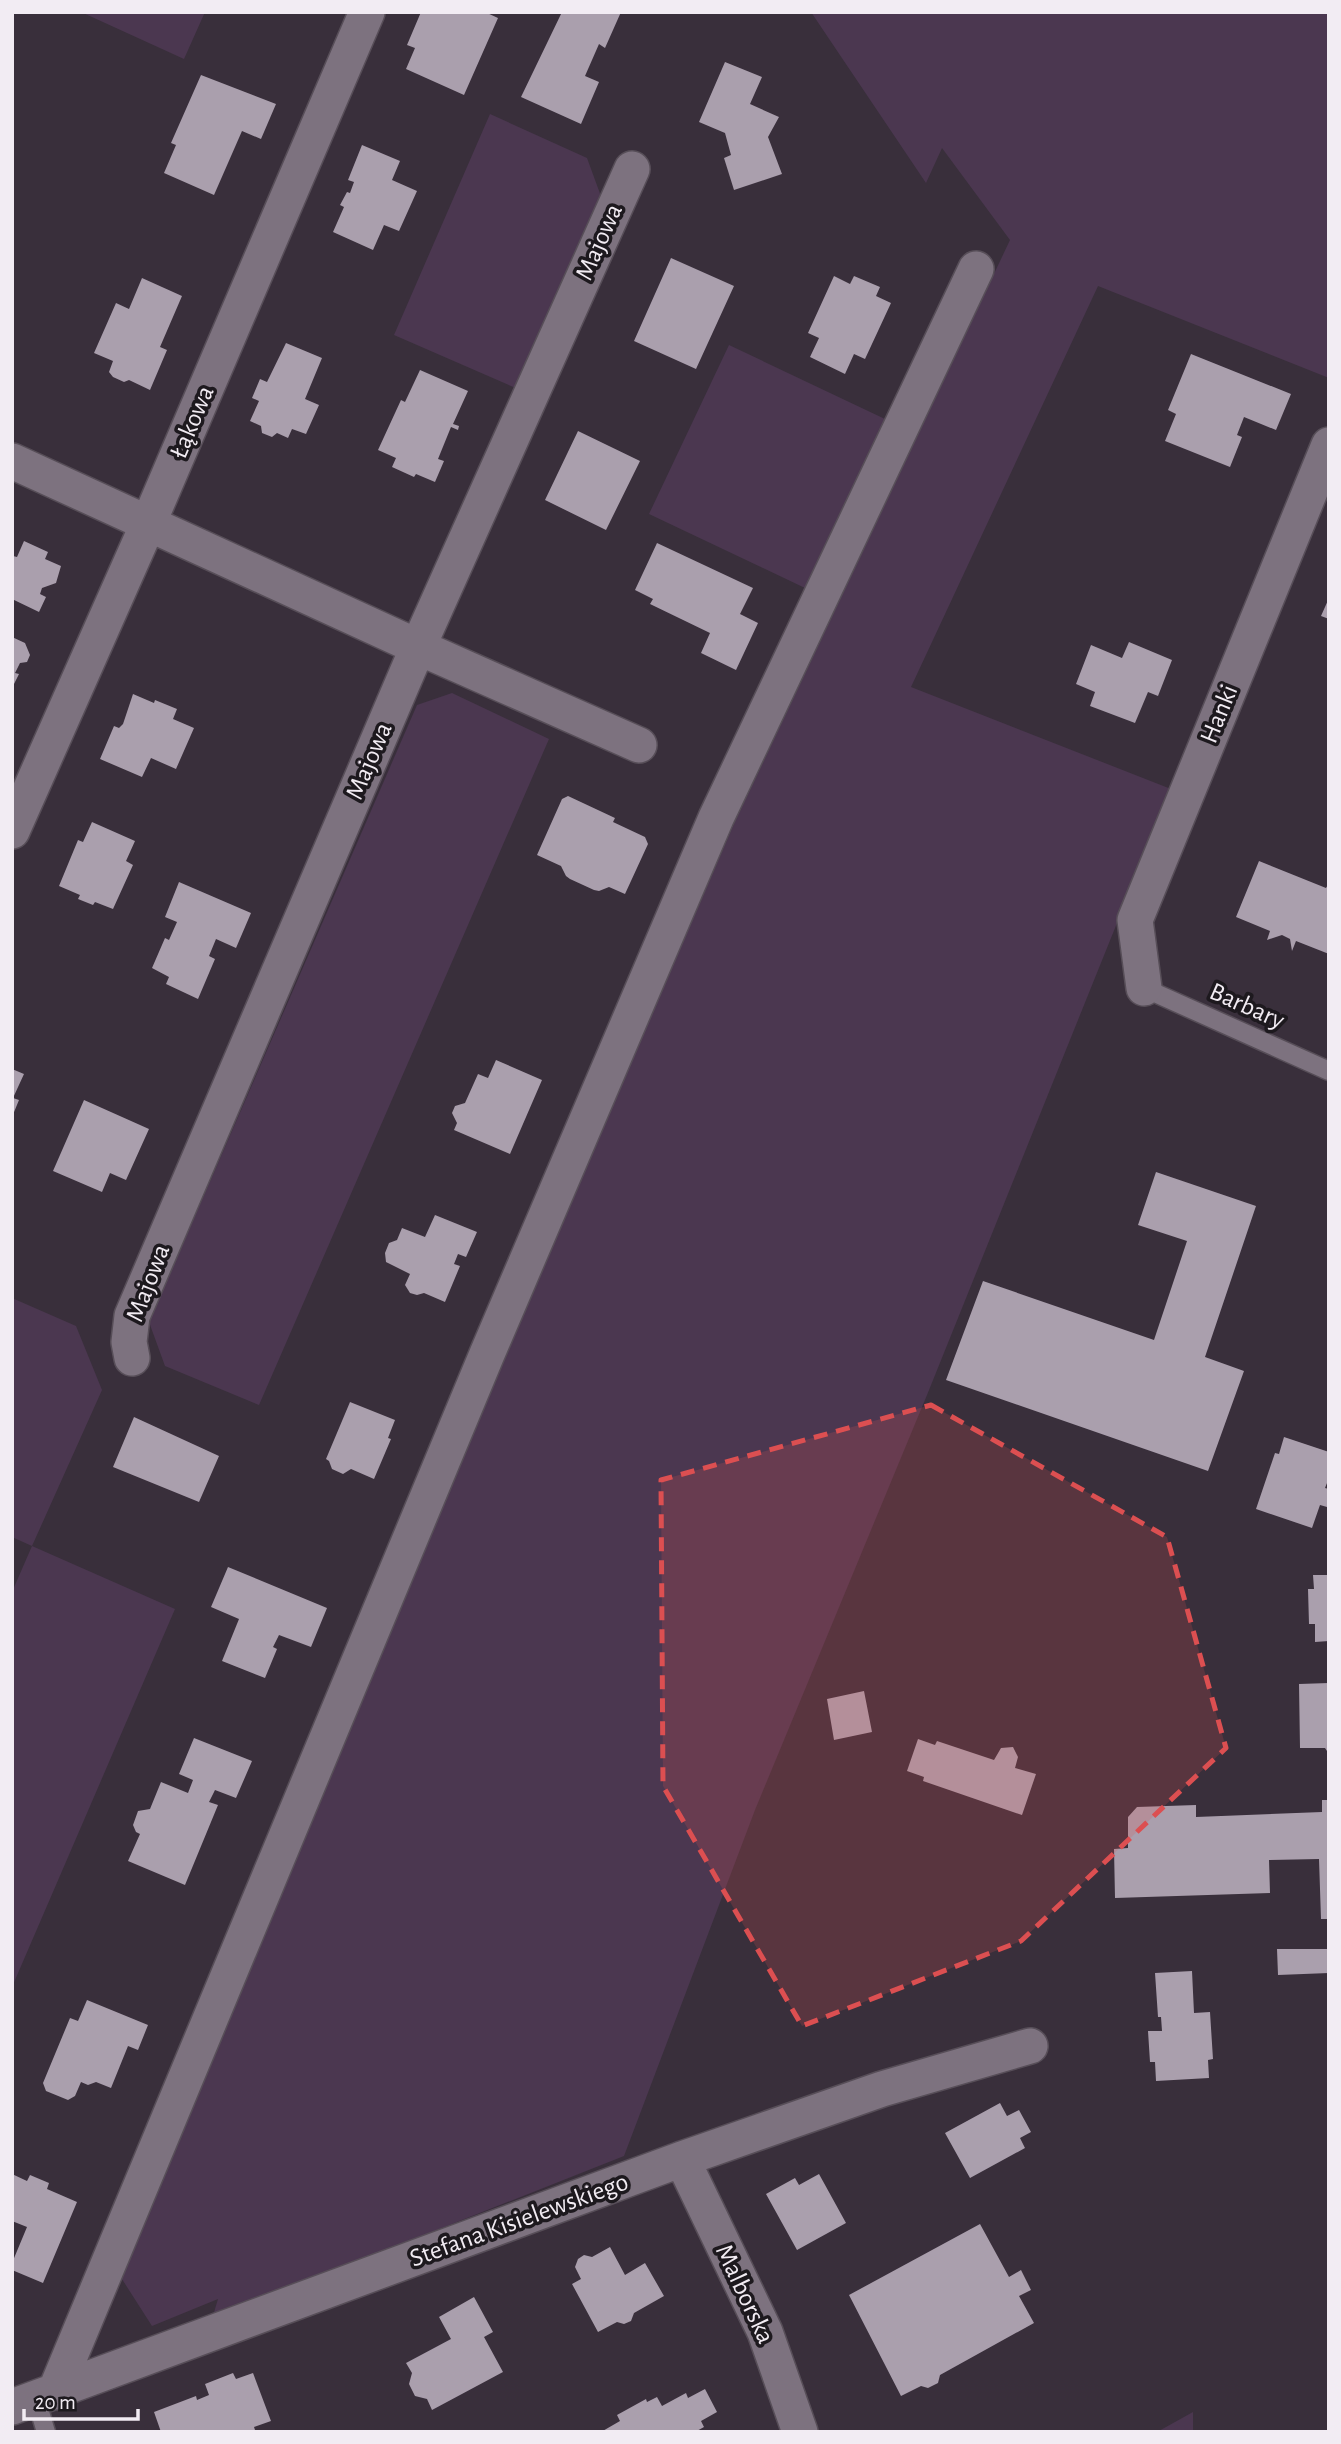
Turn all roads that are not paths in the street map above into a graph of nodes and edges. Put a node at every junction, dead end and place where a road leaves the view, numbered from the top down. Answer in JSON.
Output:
{"nodes":[{"id":1,"x":367,"y":12,"type":"edge"},
{"id":2,"x":632,"y":169,"type":"dead end"},
{"id":3,"x":976,"y":269,"type":"dead end"},
{"id":4,"x":1329,"y":445,"type":"edge"},
{"id":5,"x":12,"y":461,"type":"edge"},
{"id":6,"x":148,"y":524,"type":"junction"},
{"id":7,"x":418,"y":648,"type":"junction"},
{"id":8,"x":639,"y":745,"type":"dead end"},
{"id":9,"x":12,"y":831,"type":"edge"},
{"id":10,"x":1144,"y":988,"type":"joint"},
{"id":11,"x":1329,"y":1072,"type":"edge"},
{"id":12,"x":132,"y":1359,"type":"dead end"},
{"id":13,"x":1030,"y":2046,"type":"dead end"},
{"id":14,"x":682,"y":2159,"type":"junction"},
{"id":15,"x":34,"y":2400,"type":"edge"},
{"id":16,"x":46,"y":2432,"type":"edge"},
{"id":17,"x":800,"y":2432,"type":"edge"}],
"edges":[{"from":1,"to":6,"type":"street","name":"Łąkowa"},
{"from":2,"to":7,"type":"street","name":"Majowa"},
{"from":3,"to":15,"type":"street"},
{"from":4,"to":10,"type":"street","name":"Hanki"},
{"from":5,"to":6,"type":"street"},
{"from":6,"to":7,"type":"street"},
{"from":6,"to":9,"type":"street","name":"Łąkowa"},
{"from":7,"to":8,"type":"street"},
{"from":7,"to":12,"type":"street","name":"Majowa"},
{"from":10,"to":11,"type":"lane","name":"Barbary"},
{"from":13,"to":14,"type":"street","name":"Stefana Kisielewskiego"},
{"from":14,"to":15,"type":"street","name":"Stefana Kisielewskiego"},
{"from":14,"to":17,"type":"street","name":"Malborska"},
{"from":15,"to":16,"type":"lane"}]}
